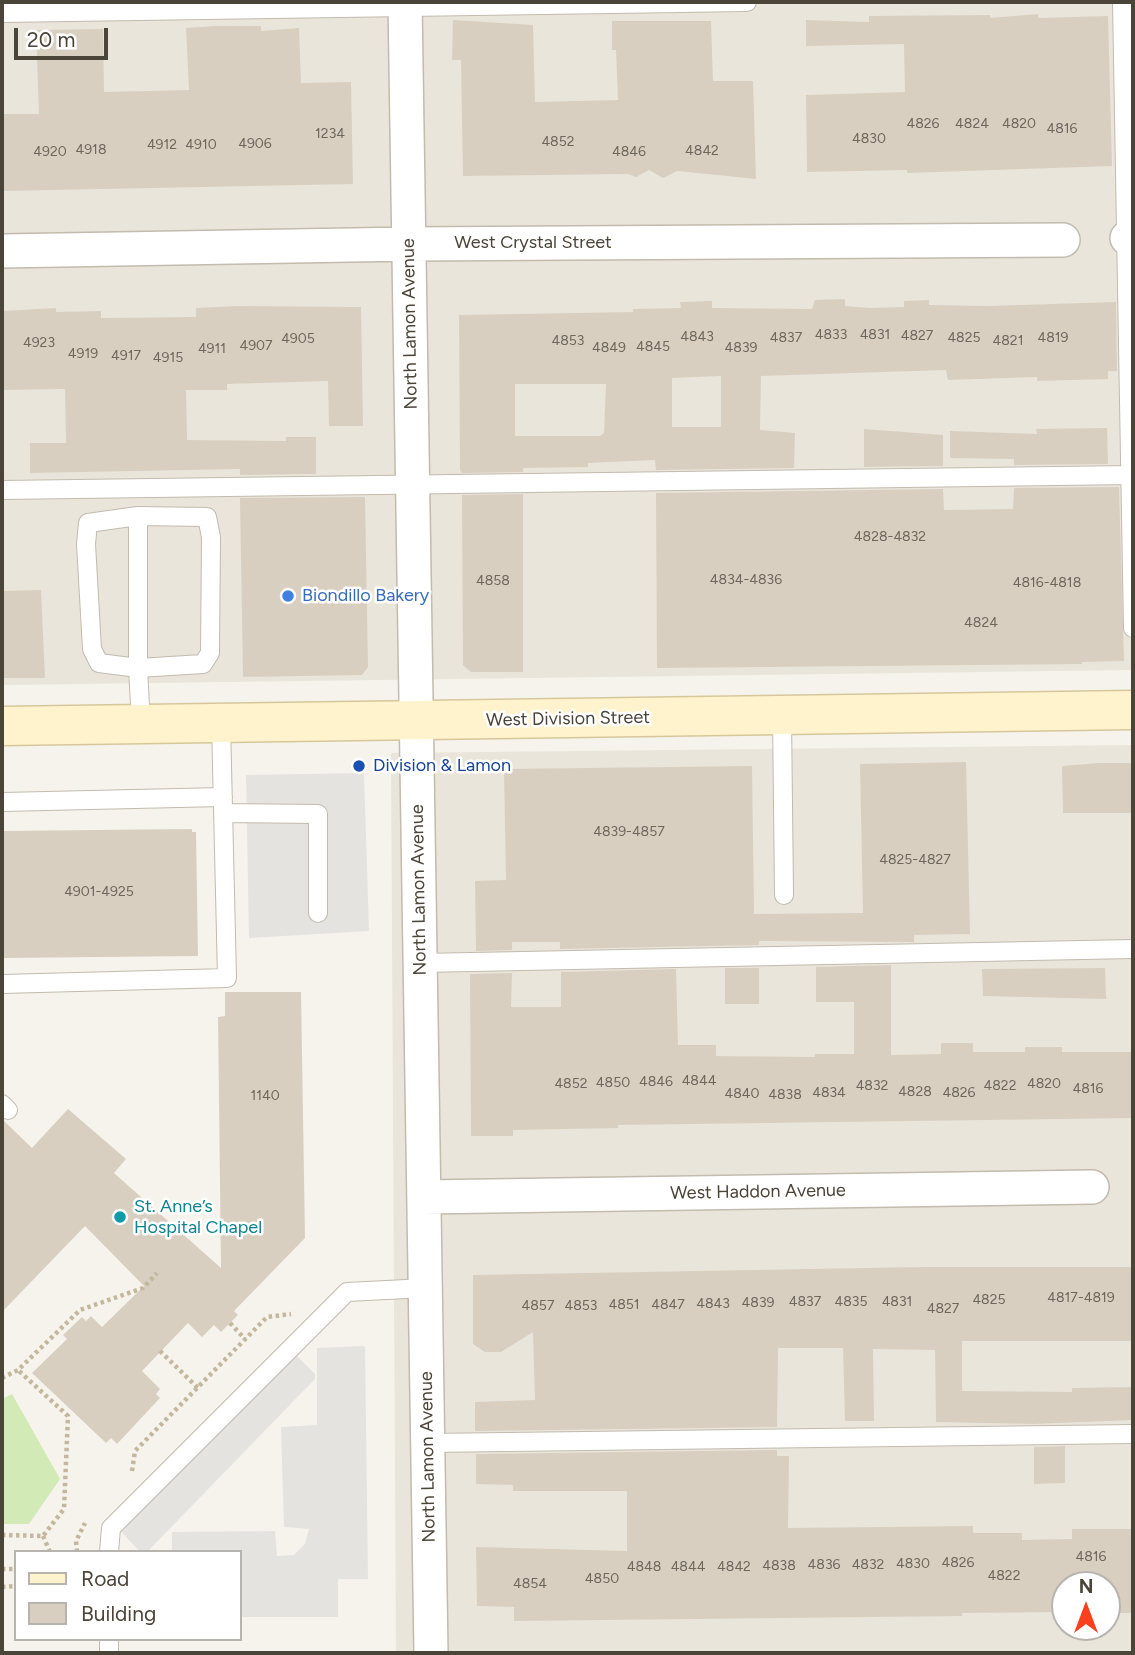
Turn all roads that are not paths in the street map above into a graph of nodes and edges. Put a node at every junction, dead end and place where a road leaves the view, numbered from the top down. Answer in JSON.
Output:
{"nodes":[{"id":1,"x":747,"y":2,"type":"edge"},
{"id":2,"x":1122,"y":2,"type":"edge"},
{"id":3,"x":405,"y":5,"type":"edge"},
{"id":4,"x":2,"y":13,"type":"edge"},
{"id":5,"x":1130,"y":238,"type":"edge"},
{"id":6,"x":1063,"y":240,"type":"dead end"},
{"id":7,"x":409,"y":244,"type":"junction"},
{"id":8,"x":2,"y":251,"type":"edge"},
{"id":9,"x":1131,"y":475,"type":"junction"},
{"id":10,"x":413,"y":484,"type":"junction"},
{"id":11,"x":2,"y":490,"type":"edge"},
{"id":12,"x":138,"y":516,"type":"junction"},
{"id":13,"x":1133,"y":628,"type":"edge"},
{"id":14,"x":138,"y":668,"type":"junction"},
{"id":15,"x":1133,"y":710,"type":"edge"},
{"id":16,"x":782,"y":715,"type":"junction"},
{"id":17,"x":417,"y":720,"type":"junction"},
{"id":18,"x":221,"y":723,"type":"junction"},
{"id":19,"x":141,"y":724,"type":"junction"},
{"id":20,"x":2,"y":726,"type":"edge"},
{"id":21,"x":2,"y":802,"type":"edge"},
{"id":22,"x":223,"y":805,"type":"junction"},
{"id":23,"x":784,"y":895,"type":"dead end"},
{"id":24,"x":318,"y":913,"type":"dead end"},
{"id":25,"x":1133,"y":950,"type":"edge"},
{"id":26,"x":421,"y":963,"type":"junction"},
{"id":27,"x":2,"y":984,"type":"edge"},
{"id":28,"x":1092,"y":1187,"type":"dead end"},
{"id":29,"x":424,"y":1197,"type":"junction"},
{"id":30,"x":426,"y":1288,"type":"junction"},
{"id":31,"x":1133,"y":1434,"type":"edge"},
{"id":32,"x":428,"y":1443,"type":"junction"},
{"id":33,"x":109,"y":1550,"type":"edge"},
{"id":34,"x":431,"y":1653,"type":"edge"}],
"edges":[{"from":1,"to":3,"type":"lane"},
{"from":2,"to":5,"type":"lane"},
{"from":3,"to":4,"type":"lane"},
{"from":3,"to":7,"type":"street","name":"North Lamon Avenue"},
{"from":5,"to":9,"type":"lane"},
{"from":6,"to":7,"type":"street","name":"West Crystal Street"},
{"from":7,"to":8,"type":"street","name":"West Crystal Street"},
{"from":7,"to":10,"type":"street","name":"North Lamon Avenue"},
{"from":9,"to":10,"type":"lane"},
{"from":9,"to":13,"type":"lane"},
{"from":10,"to":11,"type":"lane"},
{"from":10,"to":17,"type":"street","name":"North Lamon Avenue"},
{"from":12,"to":14,"type":"lane"},
{"from":12,"to":14,"type":"lane"},
{"from":12,"to":14,"type":"lane"},
{"from":14,"to":19,"type":"lane"},
{"from":15,"to":16,"type":"main road","name":"West Division Street"},
{"from":16,"to":17,"type":"main road","name":"West Division Street"},
{"from":16,"to":23,"type":"lane"},
{"from":17,"to":18,"type":"main road","name":"West Division Street"},
{"from":17,"to":26,"type":"street","name":"North Lamon Avenue"},
{"from":18,"to":19,"type":"main road","name":"West Division Street"},
{"from":18,"to":22,"type":"lane"},
{"from":19,"to":20,"type":"main road","name":"West Division Street"},
{"from":21,"to":22,"type":"lane"},
{"from":22,"to":24,"type":"lane"},
{"from":22,"to":27,"type":"lane"},
{"from":25,"to":26,"type":"lane"},
{"from":26,"to":29,"type":"street","name":"North Lamon Avenue"},
{"from":28,"to":29,"type":"street","name":"West Haddon Avenue"},
{"from":29,"to":30,"type":"street","name":"North Lamon Avenue"},
{"from":30,"to":32,"type":"street","name":"North Lamon Avenue"},
{"from":30,"to":33,"type":"lane"},
{"from":31,"to":32,"type":"lane"},
{"from":32,"to":34,"type":"street","name":"North Lamon Avenue"}]}
